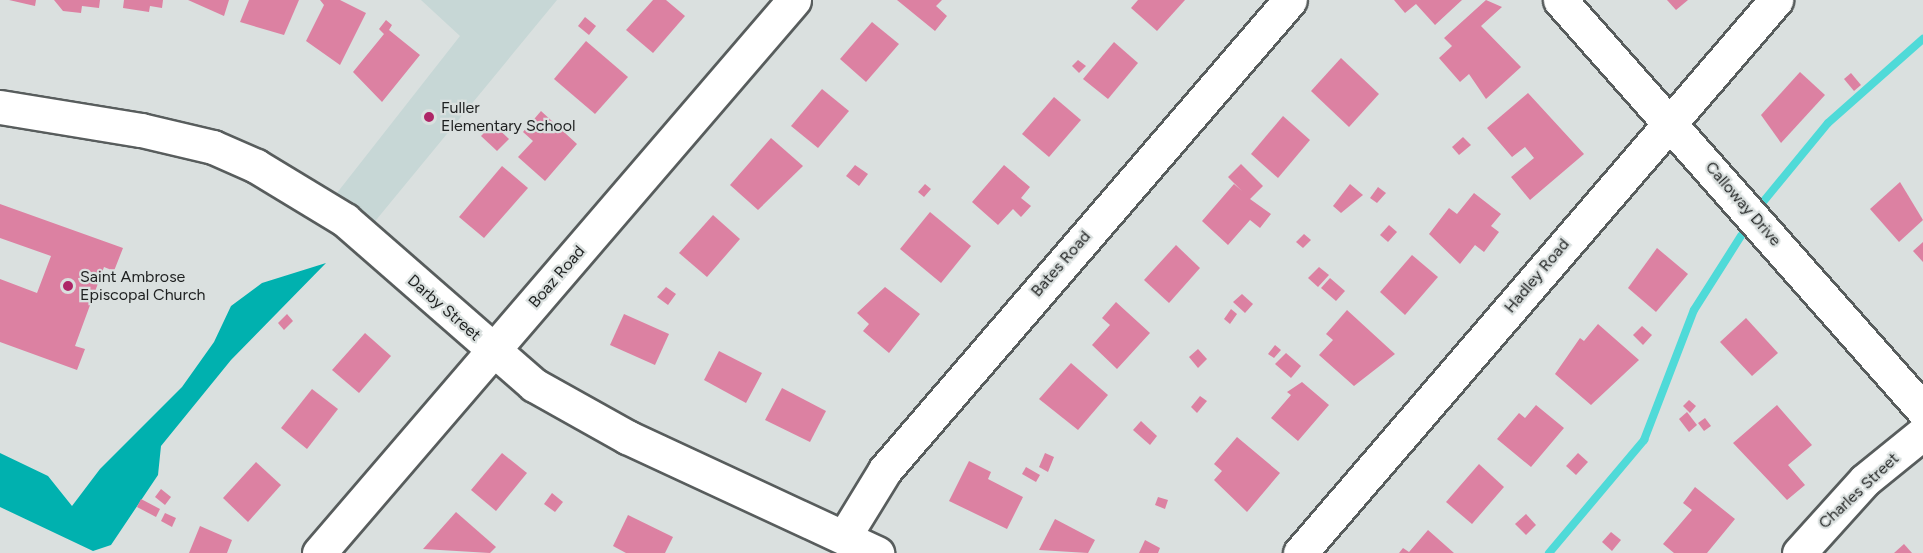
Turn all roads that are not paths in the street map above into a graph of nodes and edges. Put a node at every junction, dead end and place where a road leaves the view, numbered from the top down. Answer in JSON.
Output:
{"nodes":[{"id":1,"x":794,"y":0,"type":"edge"},
{"id":2,"x":1290,"y":0,"type":"edge"},
{"id":3,"x":1560,"y":0,"type":"edge"},
{"id":4,"x":1776,"y":0,"type":"edge"},
{"id":5,"x":0,"y":107,"type":"edge"},
{"id":6,"x":1669,"y":120,"type":"junction"},
{"id":7,"x":493,"y":351,"type":"junction"},
{"id":8,"x":1923,"y":410,"type":"edge"},
{"id":9,"x":1923,"y":434,"type":"edge"},
{"id":10,"x":844,"y":537,"type":"junction"},
{"id":11,"x":319,"y":553,"type":"edge"},
{"id":12,"x":877,"y":553,"type":"edge"},
{"id":13,"x":1300,"y":553,"type":"edge"},
{"id":14,"x":1798,"y":553,"type":"edge"}],
"edges":[{"from":1,"to":7,"type":"street","name":"Boaz Road"},
{"from":2,"to":10,"type":"street","name":"Bates Road"},
{"from":3,"to":6,"type":"street","name":"Calloway Drive"},
{"from":4,"to":6,"type":"street","name":"Hadley Road"},
{"from":5,"to":7,"type":"street","name":"Darby Street"},
{"from":6,"to":8,"type":"street","name":"Calloway Drive"},
{"from":6,"to":13,"type":"street","name":"Hadley Road"},
{"from":7,"to":10,"type":"street","name":"Darby Street"},
{"from":7,"to":11,"type":"street","name":"Boaz Road"},
{"from":9,"to":14,"type":"street","name":"Charles Street"},
{"from":10,"to":12,"type":"street","name":"Darby Street"}]}
